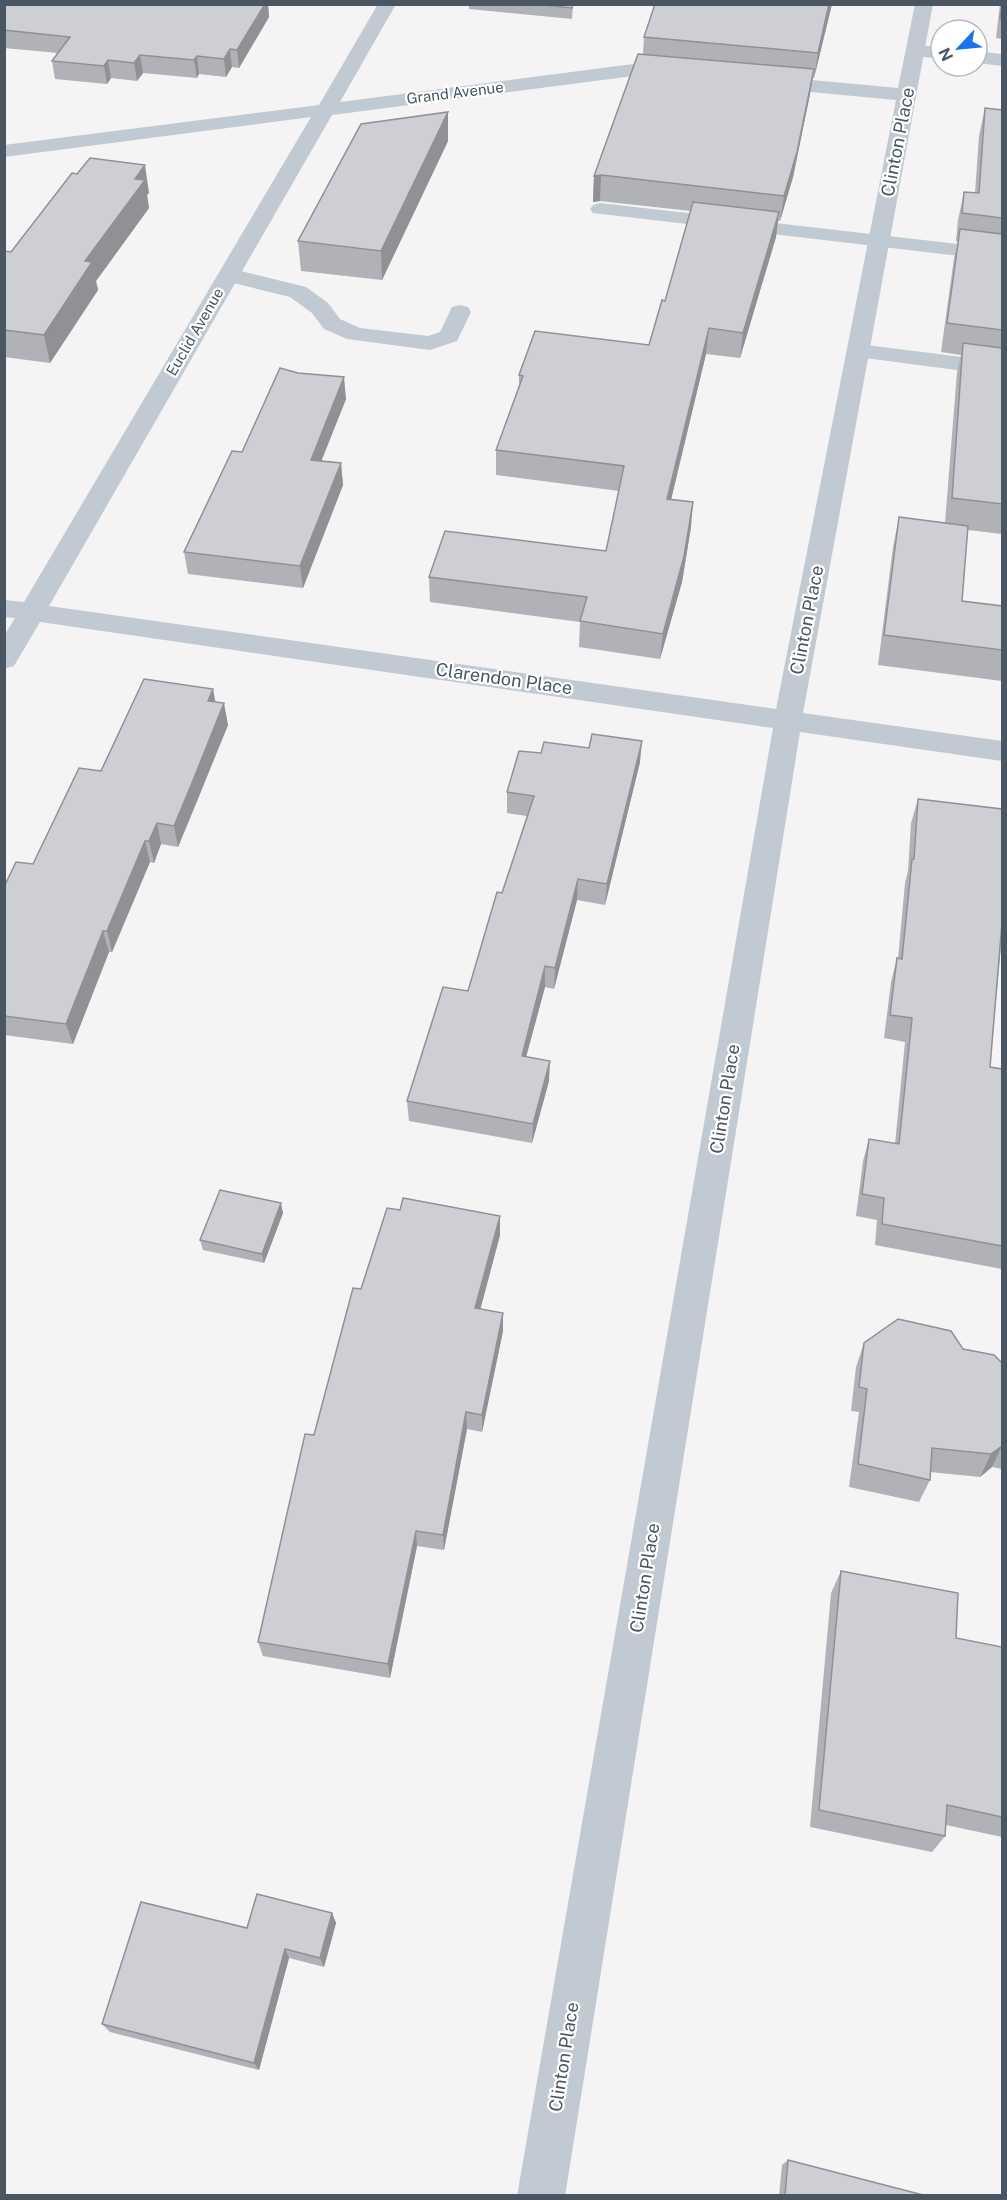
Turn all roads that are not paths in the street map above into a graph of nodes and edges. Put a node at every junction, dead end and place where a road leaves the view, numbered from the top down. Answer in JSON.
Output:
{"nodes":[{"id":1,"x":387,"y":4,"type":"edge"},
{"id":2,"x":924,"y":4,"type":"edge"},
{"id":3,"x":928,"y":52,"type":"edge"},
{"id":4,"x":693,"y":75,"type":"edge"},
{"id":5,"x":752,"y":81,"type":"edge"},
{"id":6,"x":907,"y":95,"type":"junction"},
{"id":7,"x":326,"y":109,"type":"junction"},
{"id":8,"x":4,"y":151,"type":"edge"},
{"id":9,"x":600,"y":209,"type":"dead end"},
{"id":10,"x":879,"y":241,"type":"junction"},
{"id":11,"x":1002,"y":255,"type":"edge"},
{"id":12,"x":229,"y":275,"type":"junction"},
{"id":13,"x":460,"y":312,"type":"dead end"},
{"id":14,"x":858,"y":351,"type":"junction"},
{"id":15,"x":1002,"y":369,"type":"edge"},
{"id":16,"x":4,"y":608,"type":"edge"},
{"id":17,"x":31,"y":612,"type":"junction"},
{"id":18,"x":4,"y":660,"type":"edge"},
{"id":19,"x":788,"y":720,"type":"junction"},
{"id":20,"x":1002,"y":751,"type":"edge"},
{"id":21,"x":541,"y":2196,"type":"edge"}],
"edges":[{"from":1,"to":7,"type":"street","name":"Euclid Avenue"},
{"from":2,"to":3,"type":"street","name":"Clinton Place"},
{"from":3,"to":6,"type":"street","name":"Clinton Place"},
{"from":4,"to":7,"type":"street","name":"Grand Avenue"},
{"from":5,"to":6,"type":"street"},
{"from":6,"to":10,"type":"street","name":"Clinton Place"},
{"from":7,"to":8,"type":"street","name":"Grand Avenue"},
{"from":7,"to":12,"type":"street","name":"Euclid Avenue"},
{"from":9,"to":10,"type":"street"},
{"from":10,"to":11,"type":"street"},
{"from":10,"to":14,"type":"street","name":"Clinton Place"},
{"from":12,"to":13,"type":"street"},
{"from":12,"to":17,"type":"street","name":"Euclid Avenue"},
{"from":14,"to":15,"type":"street"},
{"from":14,"to":19,"type":"street","name":"Clinton Place"},
{"from":16,"to":17,"type":"street","name":"Clarendon Place"},
{"from":17,"to":18,"type":"street","name":"Euclid Avenue"},
{"from":17,"to":19,"type":"street","name":"Clarendon Place"},
{"from":19,"to":20,"type":"street","name":"Clarendon Place"},
{"from":19,"to":21,"type":"street","name":"Clinton Place"}]}
